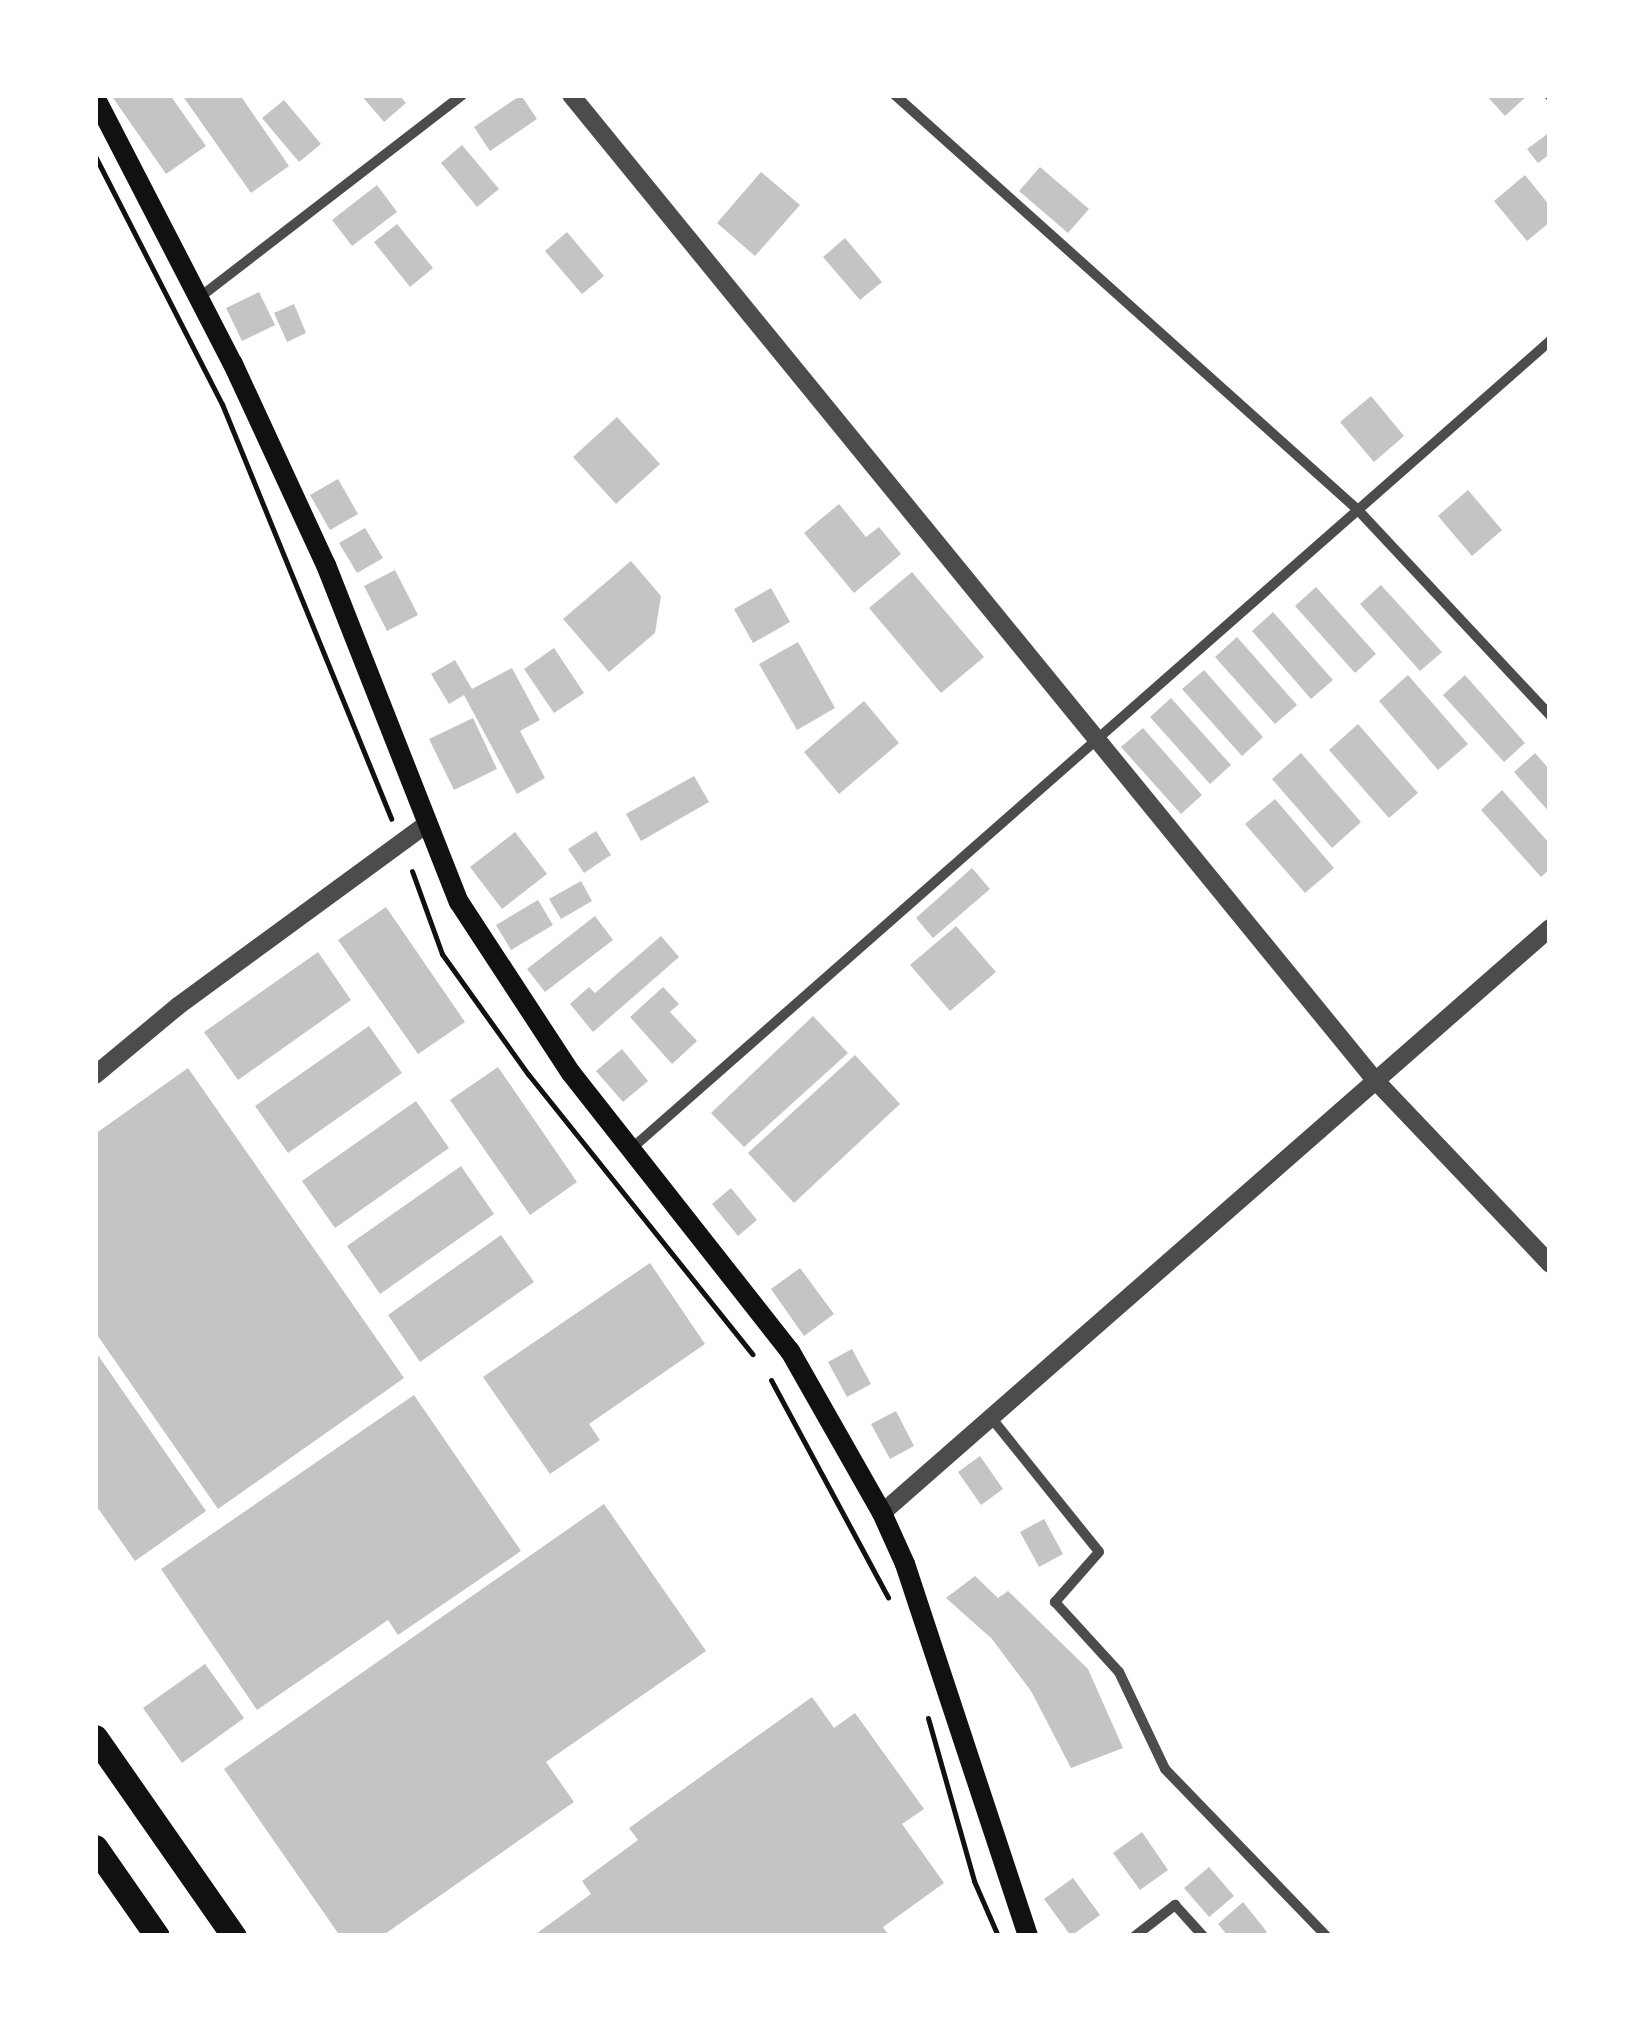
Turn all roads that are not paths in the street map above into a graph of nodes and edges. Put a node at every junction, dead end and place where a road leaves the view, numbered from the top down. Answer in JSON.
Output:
{"nodes":[{"id":1,"x":462,"y":95,"type":"edge"},
{"id":2,"x":571,"y":95,"type":"edge"},
{"id":3,"x":895,"y":95,"type":"edge"},
{"id":4,"x":95,"y":98,"type":"edge"},
{"id":5,"x":200,"y":298,"type":"junction"},
{"id":6,"x":1550,"y":342,"type":"edge"},
{"id":7,"x":1358,"y":510,"type":"junction"},
{"id":8,"x":1550,"y":716,"type":"edge"},
{"id":9,"x":1099,"y":744,"type":"junction"},
{"id":10,"x":425,"y":826,"type":"junction"},
{"id":11,"x":1550,"y":928,"type":"edge"},
{"id":12,"x":95,"y":1075,"type":"edge"},
{"id":13,"x":1375,"y":1080,"type":"junction"},
{"id":14,"x":630,"y":1150,"type":"junction"},
{"id":15,"x":1550,"y":1264,"type":"edge"},
{"id":16,"x":993,"y":1420,"type":"junction"},
{"id":17,"x":882,"y":1513,"type":"junction"},
{"id":18,"x":95,"y":1737,"type":"edge"},
{"id":19,"x":95,"y":1847,"type":"edge"},
{"id":20,"x":157,"y":1936,"type":"edge"},
{"id":21,"x":234,"y":1936,"type":"edge"},
{"id":22,"x":1028,"y":1936,"type":"edge"},
{"id":23,"x":1135,"y":1936,"type":"edge"},
{"id":24,"x":1203,"y":1936,"type":"edge"},
{"id":25,"x":1326,"y":1936,"type":"edge"}],
"edges":[{"from":1,"to":5,"type":"street"},
{"from":2,"to":9,"type":"street"},
{"from":3,"to":7,"type":"street"},
{"from":4,"to":5,"type":"main road"},
{"from":5,"to":10,"type":"main road"},
{"from":6,"to":7,"type":"street"},
{"from":7,"to":8,"type":"street"},
{"from":7,"to":9,"type":"street"},
{"from":9,"to":13,"type":"street"},
{"from":9,"to":14,"type":"street"},
{"from":10,"to":12,"type":"street"},
{"from":10,"to":14,"type":"main road"},
{"from":11,"to":13,"type":"street"},
{"from":13,"to":15,"type":"street"},
{"from":13,"to":16,"type":"street"},
{"from":14,"to":17,"type":"main road"},
{"from":16,"to":17,"type":"street"},
{"from":16,"to":25,"type":"street"},
{"from":17,"to":22,"type":"main road"},
{"from":18,"to":21,"type":"highway"},
{"from":19,"to":20,"type":"highway"},
{"from":23,"to":24,"type":"street"}]}
